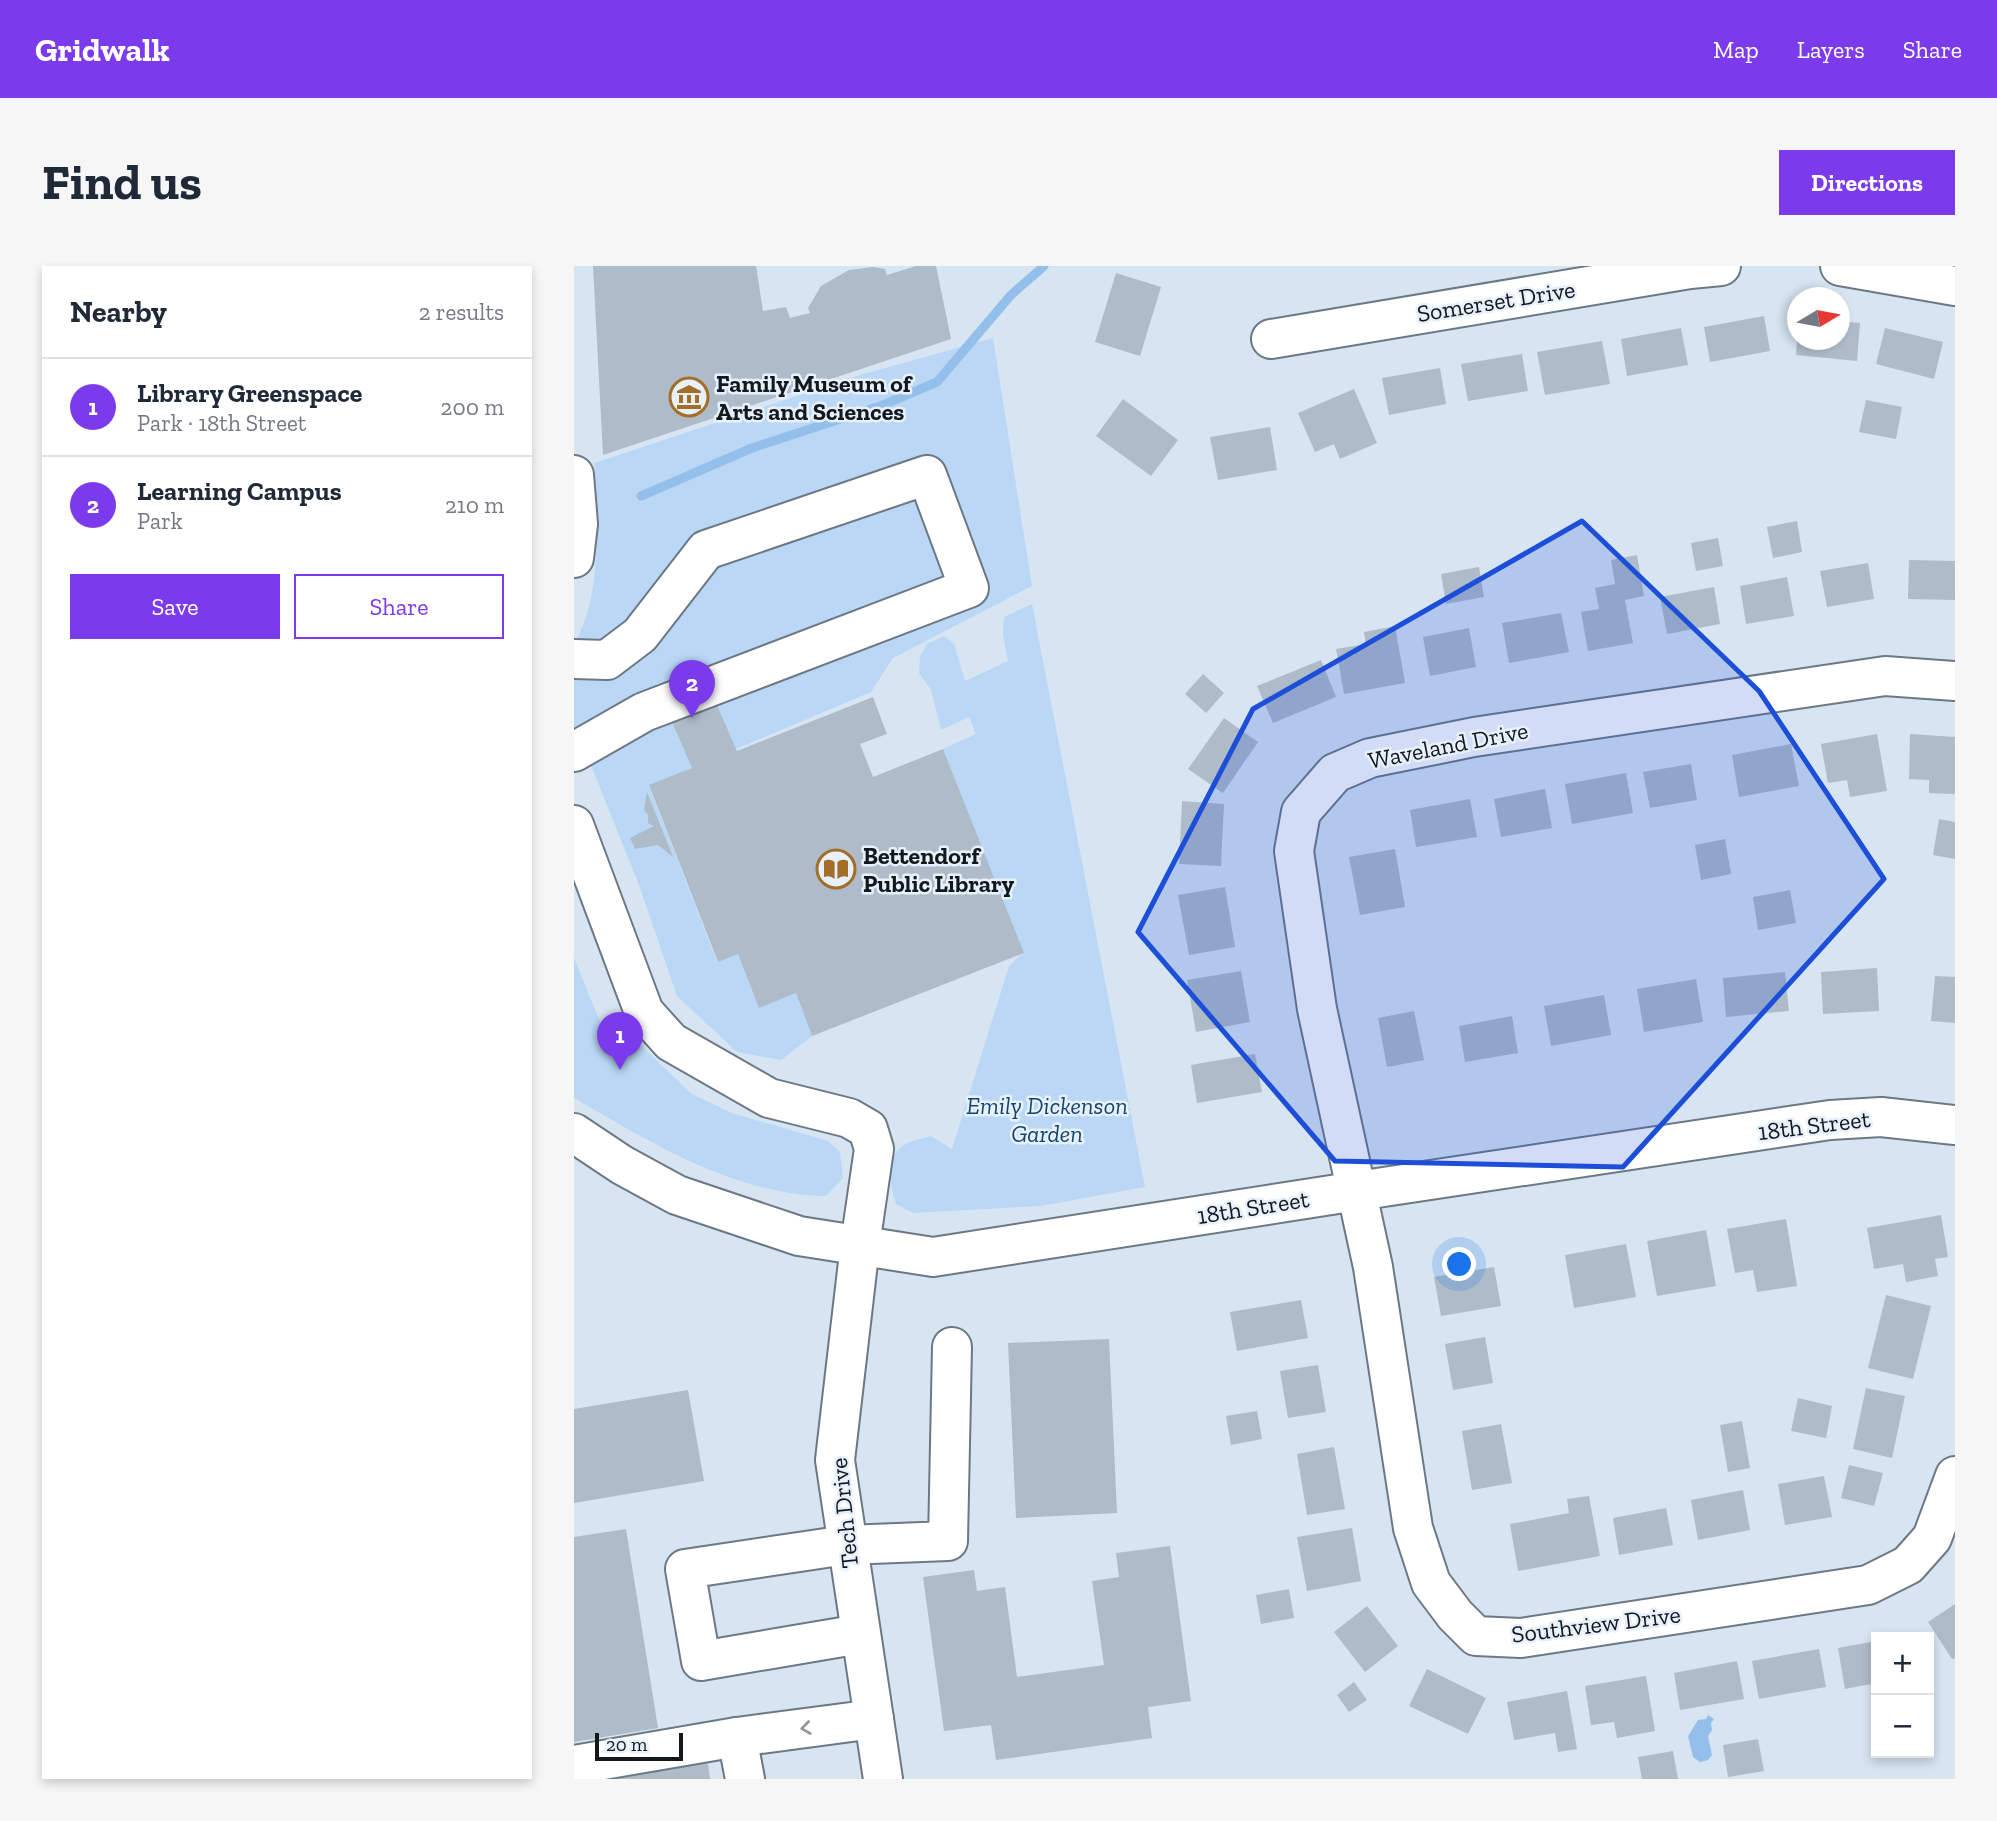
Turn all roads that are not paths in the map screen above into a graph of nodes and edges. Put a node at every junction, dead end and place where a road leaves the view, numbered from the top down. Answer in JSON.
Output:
{"nodes":[{"id":1,"x":1721,"y":266,"type":"edge"},
{"id":2,"x":1840,"y":266,"type":"edge"},
{"id":3,"x":1935,"y":278,"type":"edge"},
{"id":4,"x":1271,"y":338,"type":"dead end"},
{"id":5,"x":574,"y":475,"type":"edge"},
{"id":6,"x":574,"y":558,"type":"edge"},
{"id":7,"x":574,"y":659,"type":"edge"},
{"id":8,"x":1955,"y":681,"type":"edge"},
{"id":9,"x":574,"y":752,"type":"edge"},
{"id":10,"x":574,"y":825,"type":"edge"},
{"id":11,"x":1955,"y":1125,"type":"edge"},
{"id":12,"x":574,"y":1133,"type":"edge"},
{"id":13,"x":1357,"y":1191,"type":"junction"},
{"id":14,"x":860,"y":1245,"type":"junction"},
{"id":15,"x":952,"y":1347,"type":"dead end"},
{"id":16,"x":1955,"y":1476,"type":"edge"},
{"id":17,"x":846,"y":1545,"type":"junction"},
{"id":18,"x":860,"y":1634,"type":"junction"},
{"id":19,"x":873,"y":1719,"type":"junction"},
{"id":20,"x":737,"y":1737,"type":"junction"},
{"id":21,"x":574,"y":1765,"type":"edge"},
{"id":22,"x":745,"y":1779,"type":"edge"},
{"id":23,"x":883,"y":1779,"type":"edge"}],
"edges":[{"from":1,"to":4,"type":"street","name":"Somerset Drive"},
{"from":2,"to":3,"type":"street"},
{"from":5,"to":6,"type":"street"},
{"from":7,"to":9,"type":"street"},
{"from":8,"to":13,"type":"street","name":"Waveland Drive"},
{"from":10,"to":14,"type":"street","name":"Tech Drive"},
{"from":11,"to":13,"type":"street","name":"18th Street"},
{"from":12,"to":14,"type":"street","name":"18th Street"},
{"from":13,"to":14,"type":"street","name":"18th Street"},
{"from":13,"to":16,"type":"street","name":"Southview Drive"},
{"from":14,"to":17,"type":"street","name":"Tech Drive"},
{"from":15,"to":17,"type":"street"},
{"from":17,"to":18,"type":"street","name":"Tech Drive"},
{"from":17,"to":18,"type":"street"},
{"from":18,"to":19,"type":"street","name":"Tech Drive"},
{"from":19,"to":20,"type":"street","one_way":true},
{"from":19,"to":23,"type":"street","name":"Tech Drive"},
{"from":20,"to":21,"type":"street"},
{"from":20,"to":22,"type":"street"}]}
